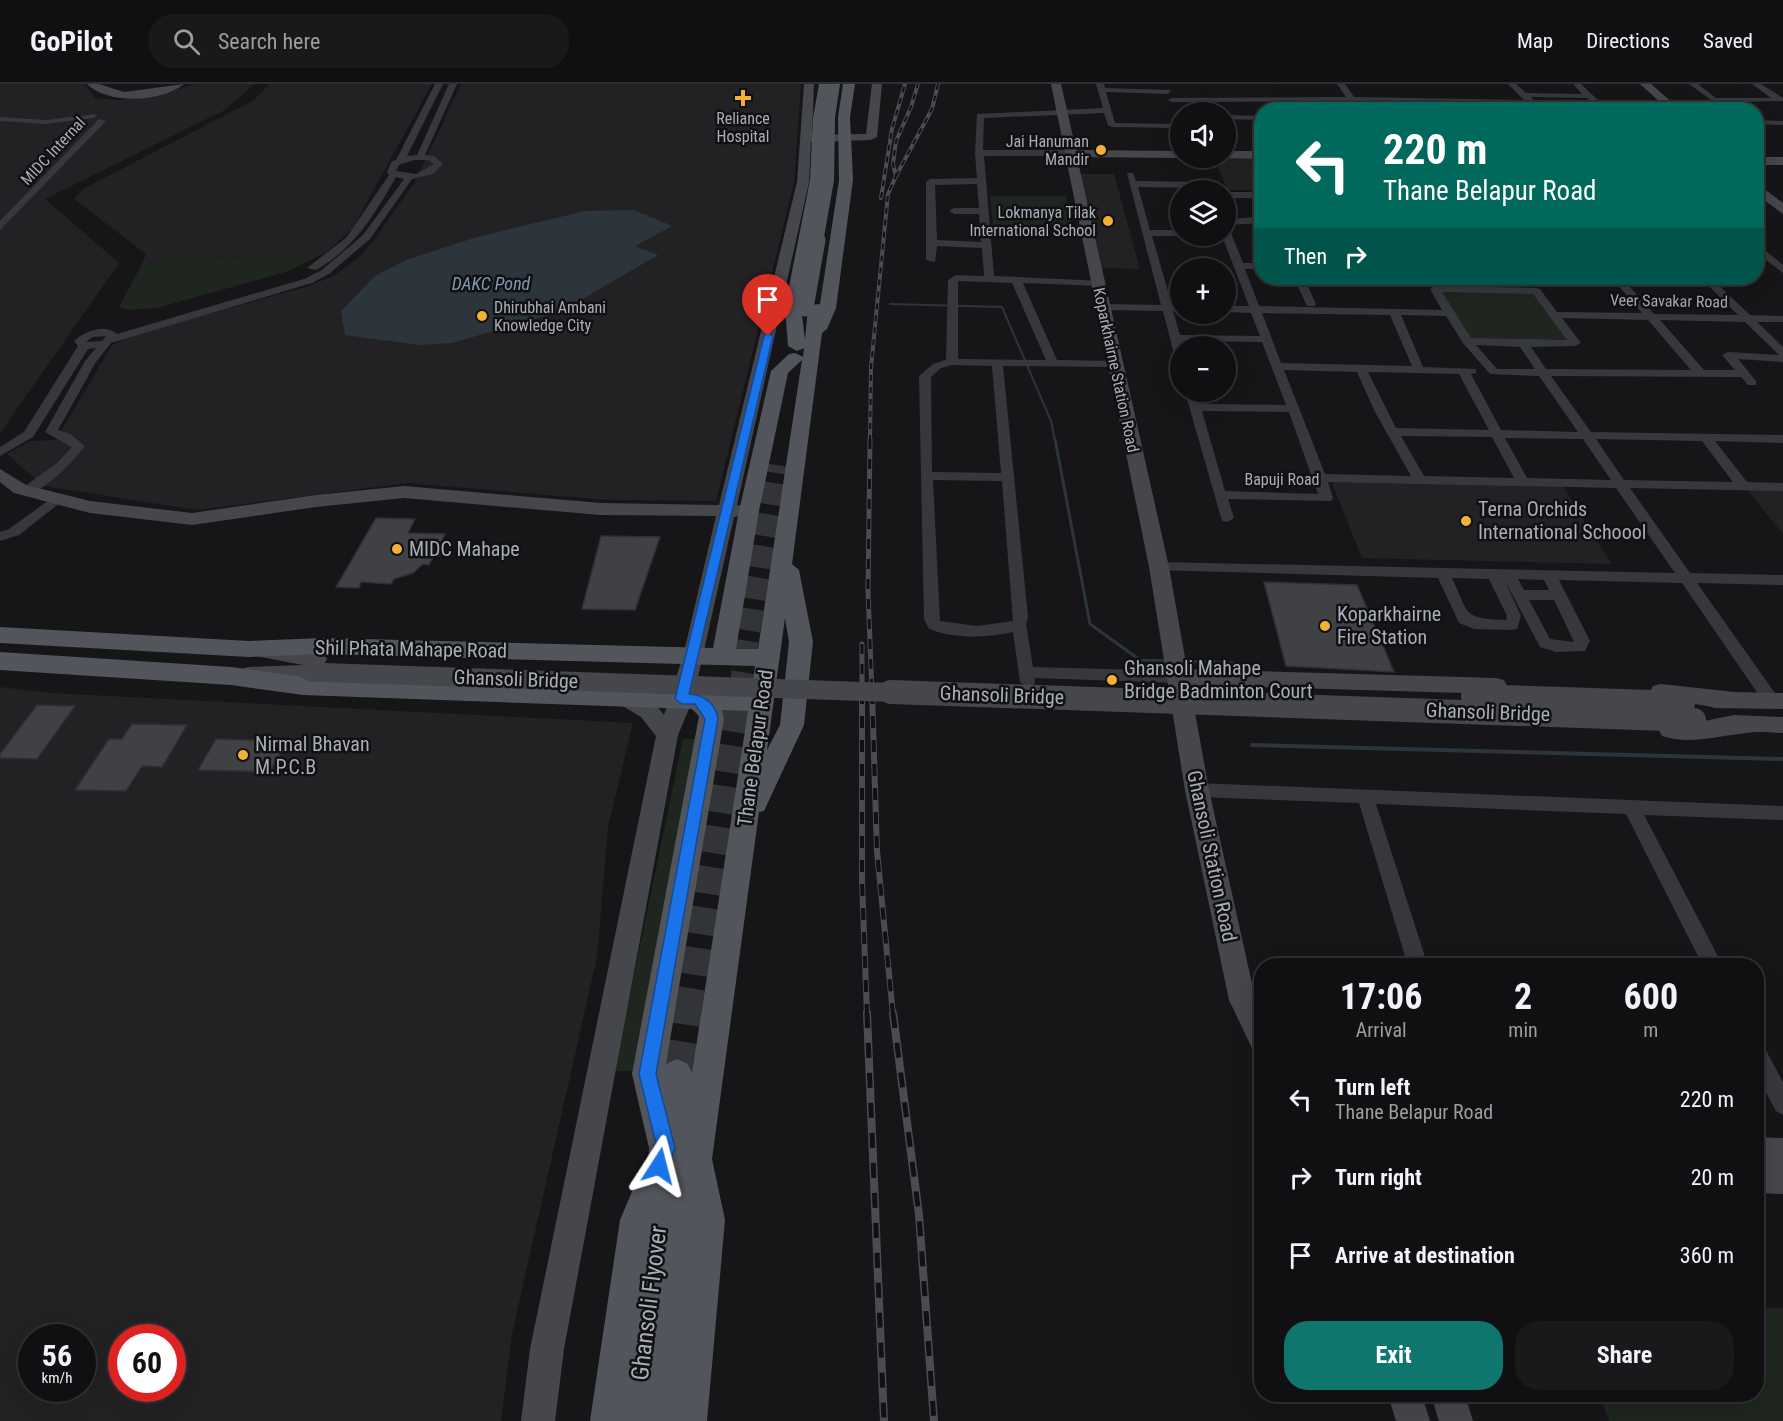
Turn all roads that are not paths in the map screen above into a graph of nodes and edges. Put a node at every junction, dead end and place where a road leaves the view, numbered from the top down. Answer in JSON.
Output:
{"nodes":[{"id":1,"x":92,"y":84,"type":"edge"},
{"id":2,"x":178,"y":84,"type":"edge"},
{"id":3,"x":439,"y":84,"type":"edge"},
{"id":4,"x":453,"y":84,"type":"edge"},
{"id":5,"x":809,"y":84,"type":"edge"},
{"id":6,"x":825,"y":84,"type":"edge"},
{"id":7,"x":833,"y":84,"type":"edge"},
{"id":8,"x":841,"y":84,"type":"edge"},
{"id":9,"x":849,"y":84,"type":"edge"},
{"id":10,"x":877,"y":84,"type":"edge"},
{"id":11,"x":1056,"y":84,"type":"edge"},
{"id":12,"x":1341,"y":84,"type":"edge"},
{"id":13,"x":1512,"y":84,"type":"edge"},
{"id":14,"x":1577,"y":84,"type":"edge"},
{"id":15,"x":1632,"y":84,"type":"edge"},
{"id":16,"x":1646,"y":84,"type":"edge"},
{"id":17,"x":1693,"y":84,"type":"edge"},
{"id":18,"x":1756,"y":84,"type":"edge"},
{"id":19,"x":1101,"y":87,"type":"edge"},
{"id":20,"x":1524,"y":95,"type":"junction"},
{"id":21,"x":1591,"y":96,"type":"junction"},
{"id":22,"x":1351,"y":99,"type":"junction"},
{"id":23,"x":1713,"y":100,"type":"junction"},
{"id":24,"x":1781,"y":101,"type":"edge"},
{"id":25,"x":1292,"y":102,"type":"edge"},
{"id":26,"x":1353,"y":102,"type":"edge"},
{"id":27,"x":1531,"y":102,"type":"joint"},
{"id":28,"x":1597,"y":102,"type":"edge"},
{"id":29,"x":1653,"y":102,"type":"edge"},
{"id":30,"x":1667,"y":102,"type":"edge"},
{"id":31,"x":1716,"y":102,"type":"edge"},
{"id":32,"x":1254,"y":104,"type":"edge"},
{"id":33,"x":1236,"y":105,"type":"edge"},
{"id":34,"x":1170,"y":107,"type":"edge"},
{"id":35,"x":1170,"y":109,"type":"edge"},
{"id":36,"x":1062,"y":110,"type":"junction"},
{"id":37,"x":1108,"y":110,"type":"junction"},
{"id":38,"x":1236,"y":117,"type":"edge"},
{"id":39,"x":1254,"y":118,"type":"edge"},
{"id":40,"x":0,"y":119,"type":"edge"},
{"id":41,"x":1764,"y":122,"type":"edge"},
{"id":42,"x":1783,"y":123,"type":"edge"},
{"id":43,"x":812,"y":141,"type":"junction"},
{"id":44,"x":846,"y":141,"type":"junction"},
{"id":45,"x":979,"y":153,"type":"junction"},
{"id":46,"x":1071,"y":153,"type":"junction"},
{"id":47,"x":1170,"y":154,"type":"edge"},
{"id":48,"x":1236,"y":155,"type":"edge"},
{"id":49,"x":1254,"y":155,"type":"edge"},
{"id":50,"x":420,"y":157,"type":"junction"},
{"id":51,"x":400,"y":161,"type":"junction"},
{"id":52,"x":1764,"y":161,"type":"edge"},
{"id":53,"x":1782,"y":162,"type":"edge"},
{"id":54,"x":394,"y":174,"type":"junction"},
{"id":55,"x":1165,"y":175,"type":"dead end"},
{"id":56,"x":410,"y":177,"type":"junction"},
{"id":57,"x":1205,"y":180,"type":"edge"},
{"id":58,"x":981,"y":181,"type":"junction"},
{"id":59,"x":1764,"y":183,"type":"edge"},
{"id":60,"x":1170,"y":184,"type":"edge"},
{"id":61,"x":1236,"y":195,"type":"edge"},
{"id":62,"x":1254,"y":195,"type":"edge"},
{"id":63,"x":1764,"y":195,"type":"edge"},
{"id":64,"x":1783,"y":198,"type":"edge"},
{"id":65,"x":1783,"y":210,"type":"edge"},
{"id":66,"x":954,"y":211,"type":"dead end"},
{"id":67,"x":984,"y":211,"type":"junction"},
{"id":68,"x":1236,"y":219,"type":"edge"},
{"id":69,"x":1254,"y":220,"type":"edge"},
{"id":70,"x":0,"y":227,"type":"edge"},
{"id":71,"x":1146,"y":233,"type":"junction"},
{"id":72,"x":1170,"y":233,"type":"edge"},
{"id":73,"x":932,"y":243,"type":"junction"},
{"id":74,"x":986,"y":244,"type":"junction"},
{"id":75,"x":1231,"y":246,"type":"edge"},
{"id":76,"x":1764,"y":253,"type":"edge"},
{"id":77,"x":931,"y":260,"type":"dead end"},
{"id":78,"x":1239,"y":266,"type":"junction"},
{"id":79,"x":1254,"y":266,"type":"edge"},
{"id":80,"x":1783,"y":270,"type":"edge"},
{"id":81,"x":989,"y":279,"type":"junction"},
{"id":82,"x":1016,"y":280,"type":"junction"},
{"id":83,"x":1098,"y":283,"type":"junction"},
{"id":84,"x":1302,"y":285,"type":"edge"},
{"id":85,"x":1480,"y":285,"type":"edge"},
{"id":86,"x":1623,"y":285,"type":"edge"},
{"id":87,"x":1714,"y":285,"type":"edge"},
{"id":88,"x":1484,"y":290,"type":"junction"},
{"id":89,"x":1311,"y":304,"type":"dead end"},
{"id":90,"x":1103,"y":307,"type":"junction"},
{"id":91,"x":810,"y":308,"type":"junction"},
{"id":92,"x":1168,"y":308,"type":"junction"},
{"id":93,"x":1236,"y":309,"type":"edge"},
{"id":94,"x":1255,"y":310,"type":"junction"},
{"id":95,"x":163,"y":312,"type":"dead end"},
{"id":96,"x":1394,"y":312,"type":"junction"},
{"id":97,"x":1450,"y":313,"type":"junction"},
{"id":98,"x":1555,"y":315,"type":"junction"},
{"id":99,"x":1652,"y":317,"type":"junction"},
{"id":100,"x":1749,"y":318,"type":"junction"},
{"id":101,"x":1783,"y":319,"type":"edge"},
{"id":102,"x":132,"y":321,"type":"dead end"},
{"id":103,"x":1175,"y":336,"type":"edge"},
{"id":104,"x":106,"y":338,"type":"junction"},
{"id":105,"x":1267,"y":339,"type":"junction"},
{"id":106,"x":1236,"y":340,"type":"edge"},
{"id":107,"x":1467,"y":341,"type":"junction"},
{"id":108,"x":1523,"y":344,"type":"junction"},
{"id":109,"x":802,"y":350,"type":"junction"},
{"id":110,"x":1783,"y":353,"type":"edge"},
{"id":111,"x":1783,"y":359,"type":"edge"},
{"id":112,"x":952,"y":362,"type":"junction"},
{"id":113,"x":1002,"y":363,"type":"junction"},
{"id":114,"x":1053,"y":363,"type":"junction"},
{"id":115,"x":1115,"y":364,"type":"junction"},
{"id":116,"x":1277,"y":366,"type":"junction"},
{"id":117,"x":1361,"y":369,"type":"junction"},
{"id":118,"x":1419,"y":370,"type":"junction"},
{"id":119,"x":1463,"y":371,"type":"junction"},
{"id":120,"x":1494,"y":372,"type":"junction"},
{"id":121,"x":1701,"y":374,"type":"junction"},
{"id":122,"x":1544,"y":375,"type":"junction"},
{"id":123,"x":1194,"y":402,"type":"edge"},
{"id":124,"x":1195,"y":407,"type":"junction"},
{"id":125,"x":1294,"y":409,"type":"junction"},
{"id":126,"x":51,"y":432,"type":"junction"},
{"id":127,"x":1393,"y":432,"type":"junction"},
{"id":128,"x":29,"y":434,"type":"junction"},
{"id":129,"x":1499,"y":435,"type":"junction"},
{"id":130,"x":1588,"y":437,"type":"junction"},
{"id":131,"x":1707,"y":439,"type":"junction"},
{"id":132,"x":1783,"y":439,"type":"edge"},
{"id":133,"x":0,"y":452,"type":"edge"},
{"id":134,"x":776,"y":465,"type":"tunnel mouth"},
{"id":135,"x":0,"y":474,"type":"edge"},
{"id":136,"x":926,"y":476,"type":"junction"},
{"id":137,"x":1007,"y":477,"type":"junction"},
{"id":138,"x":1320,"y":477,"type":"junction"},
{"id":139,"x":1419,"y":479,"type":"junction"},
{"id":140,"x":1522,"y":481,"type":"junction"},
{"id":141,"x":1620,"y":483,"type":"junction"},
{"id":142,"x":1743,"y":486,"type":"junction"},
{"id":143,"x":1783,"y":487,"type":"edge"},
{"id":144,"x":27,"y":491,"type":"junction"},
{"id":145,"x":1220,"y":495,"type":"junction"},
{"id":146,"x":56,"y":500,"type":"junction"},
{"id":147,"x":729,"y":510,"type":"junction"},
{"id":148,"x":749,"y":511,"type":"junction"},
{"id":149,"x":1227,"y":518,"type":"dead end"},
{"id":150,"x":0,"y":537,"type":"edge"},
{"id":151,"x":784,"y":546,"type":"junction"},
{"id":152,"x":1159,"y":567,"type":"junction"},
{"id":153,"x":1443,"y":573,"type":"junction"},
{"id":154,"x":1501,"y":574,"type":"junction"},
{"id":155,"x":1549,"y":575,"type":"junction"},
{"id":156,"x":1686,"y":578,"type":"junction"},
{"id":157,"x":1783,"y":580,"type":"edge"},
{"id":158,"x":1519,"y":595,"type":"junction"},
{"id":159,"x":1559,"y":595,"type":"junction"},
{"id":160,"x":1019,"y":624,"type":"junction"},
{"id":161,"x":0,"y":625,"type":"edge"},
{"id":162,"x":0,"y":635,"type":"edge"},
{"id":163,"x":54,"y":636,"type":"junction"},
{"id":164,"x":249,"y":650,"type":"junction"},
{"id":165,"x":0,"y":655,"type":"edge"},
{"id":166,"x":693,"y":656,"type":"junction"},
{"id":167,"x":723,"y":657,"type":"junction"},
{"id":168,"x":768,"y":658,"type":"junction"},
{"id":169,"x":0,"y":661,"type":"edge"},
{"id":170,"x":31,"y":662,"type":"junction"},
{"id":171,"x":313,"y":665,"type":"junction"},
{"id":172,"x":1178,"y":668,"type":"junction"},
{"id":173,"x":1026,"y":672,"type":"junction"},
{"id":174,"x":231,"y":676,"type":"junction"},
{"id":175,"x":626,"y":697,"type":"junction"},
{"id":176,"x":690,"y":699,"type":"junction"},
{"id":177,"x":1730,"y":699,"type":"junction"},
{"id":178,"x":1777,"y":700,"type":"edge"},
{"id":179,"x":761,"y":702,"type":"junction"},
{"id":180,"x":949,"y":705,"type":"dead end"},
{"id":181,"x":1033,"y":708,"type":"junction"},
{"id":182,"x":1689,"y":711,"type":"junction"},
{"id":183,"x":1185,"y":713,"type":"junction"},
{"id":184,"x":1746,"y":724,"type":"junction"},
{"id":185,"x":1783,"y":725,"type":"edge"},
{"id":186,"x":667,"y":735,"type":"junction"},
{"id":187,"x":1197,"y":790,"type":"junction"},
{"id":188,"x":1365,"y":796,"type":"junction"},
{"id":189,"x":1631,"y":806,"type":"junction"},
{"id":190,"x":1783,"y":813,"type":"edge"},
{"id":191,"x":743,"y":828,"type":"junction"},
{"id":192,"x":1416,"y":958,"type":"edge"},
{"id":193,"x":1709,"y":958,"type":"edge"},
{"id":194,"x":1254,"y":1023,"type":"edge"},
{"id":195,"x":1764,"y":1067,"type":"edge"},
{"id":196,"x":677,"y":1075,"type":"tunnel mouth"},
{"id":197,"x":1783,"y":1104,"type":"edge"},
{"id":198,"x":681,"y":1149,"type":"junction"},
{"id":199,"x":1764,"y":1152,"type":"edge"},
{"id":200,"x":1783,"y":1153,"type":"edge"},
{"id":201,"x":1764,"y":1178,"type":"edge"},
{"id":202,"x":1783,"y":1179,"type":"edge"},
{"id":203,"x":671,"y":1220,"type":"junction"},
{"id":204,"x":1407,"y":1402,"type":"edge"},
{"id":205,"x":1450,"y":1402,"type":"edge"},
{"id":206,"x":538,"y":1421,"type":"edge"},
{"id":207,"x":610,"y":1421,"type":"edge"},
{"id":208,"x":634,"y":1421,"type":"edge"},
{"id":209,"x":659,"y":1421,"type":"edge"},
{"id":210,"x":687,"y":1421,"type":"edge"},
{"id":211,"x":1413,"y":1421,"type":"edge"},
{"id":212,"x":1456,"y":1421,"type":"edge"}],
"edges":[{"from":1,"to":2,"type":"street"},
{"from":3,"to":51,"type":"street"},
{"from":4,"to":50,"type":"street"},
{"from":5,"to":43,"type":"street"},
{"from":6,"to":43,"type":"main road"},
{"from":7,"to":91,"type":"main road","bridge":true},
{"from":8,"to":91,"type":"main road"},
{"from":9,"to":44,"type":"main road"},
{"from":10,"to":44,"type":"street"},
{"from":11,"to":36,"type":"street","name":"Koparkhairne Station Road"},
{"from":12,"to":22,"type":"street"},
{"from":13,"to":20,"type":"street"},
{"from":14,"to":21,"type":"street"},
{"from":15,"to":29,"type":"street"},
{"from":16,"to":30,"type":"street"},
{"from":17,"to":23,"type":"street"},
{"from":18,"to":24,"type":"street"},
{"from":19,"to":34,"type":"street"},
{"from":19,"to":37,"type":"street"},
{"from":20,"to":21,"type":"street"},
{"from":20,"to":27,"type":"street"},
{"from":21,"to":28,"type":"street"},
{"from":22,"to":25,"type":"street"},
{"from":22,"to":26,"type":"street"},
{"from":22,"to":27,"type":"street"},
{"from":23,"to":24,"type":"street"},
{"from":23,"to":31,"type":"street"},
{"from":32,"to":33,"type":"street"},
{"from":35,"to":37,"type":"street"},
{"from":36,"to":37,"type":"street"},
{"from":36,"to":45,"type":"street"},
{"from":36,"to":46,"type":"street","name":"Koparkhairne Station Road"},
{"from":38,"to":39,"type":"street"},
{"from":40,"to":70,"type":"street","name":"MIDC Internal"},
{"from":41,"to":42,"type":"street"},
{"from":43,"to":44,"type":"main road"},
{"from":43,"to":109,"type":"main road"},
{"from":43,"to":147,"type":"street"},
{"from":44,"to":109,"type":"main road"},
{"from":45,"to":46,"type":"street"},
{"from":45,"to":58,"type":"street"},
{"from":46,"to":47,"type":"street"},
{"from":46,"to":83,"type":"street","name":"Koparkhairne Station Road"},
{"from":48,"to":49,"type":"street"},
{"from":50,"to":51,"type":"street"},
{"from":50,"to":56,"type":"street"},
{"from":51,"to":54,"type":"street"},
{"from":52,"to":53,"type":"street"},
{"from":54,"to":56,"type":"street"},
{"from":54,"to":95,"type":"street"},
{"from":55,"to":57,"type":"street"},
{"from":56,"to":104,"type":"street"},
{"from":58,"to":67,"type":"street"},
{"from":58,"to":73,"type":"street"},
{"from":59,"to":64,"type":"street"},
{"from":60,"to":71,"type":"street"},
{"from":61,"to":62,"type":"street"},
{"from":63,"to":65,"type":"street"},
{"from":66,"to":67,"type":"street"},
{"from":67,"to":74,"type":"street"},
{"from":68,"to":69,"type":"street"},
{"from":71,"to":72,"type":"street"},
{"from":71,"to":92,"type":"street"},
{"from":73,"to":74,"type":"street"},
{"from":73,"to":77,"type":"street"},
{"from":74,"to":81,"type":"street"},
{"from":75,"to":78,"type":"street"},
{"from":76,"to":80,"type":"street"},
{"from":78,"to":79,"type":"street"},
{"from":78,"to":94,"type":"street"},
{"from":81,"to":82,"type":"street"},
{"from":81,"to":112,"type":"street"},
{"from":82,"to":83,"type":"street"},
{"from":82,"to":114,"type":"street"},
{"from":83,"to":90,"type":"street","name":"Koparkhairne Station Road"},
{"from":84,"to":89,"type":"street"},
{"from":85,"to":88,"type":"street"},
{"from":86,"to":99,"type":"street"},
{"from":87,"to":100,"type":"street"},
{"from":88,"to":97,"type":"street"},
{"from":88,"to":98,"type":"street"},
{"from":90,"to":92,"type":"street"},
{"from":90,"to":115,"type":"street","name":"Koparkhairne Station Road"},
{"from":91,"to":109,"type":"main road"},
{"from":92,"to":103,"type":"street"},
{"from":93,"to":94,"type":"street"},
{"from":94,"to":96,"type":"street"},
{"from":94,"to":105,"type":"street"},
{"from":96,"to":97,"type":"street"},
{"from":96,"to":118,"type":"street"},
{"from":97,"to":107,"type":"street"},
{"from":98,"to":99,"type":"street","name":"Veer Savakar Road"},
{"from":98,"to":108,"type":"street"},
{"from":99,"to":100,"type":"street","name":"Veer Savakar Road"},
{"from":99,"to":121,"type":"street"},
{"from":100,"to":101,"type":"street","name":"Veer Savakar Road"},
{"from":100,"to":110,"type":"street"},
{"from":102,"to":104,"type":"street"},
{"from":104,"to":126,"type":"street"},
{"from":104,"to":128,"type":"street"},
{"from":105,"to":106,"type":"street"},
{"from":105,"to":116,"type":"street"},
{"from":107,"to":108,"type":"street"},
{"from":107,"to":120,"type":"street"},
{"from":108,"to":122,"type":"street"},
{"from":109,"to":134,"type":"main road"},
{"from":109,"to":148,"type":"main road"},
{"from":109,"to":151,"type":"main road","name":"Thane Belapur Road"},
{"from":111,"to":121,"type":"street"},
{"from":112,"to":113,"type":"street"},
{"from":112,"to":136,"type":"street"},
{"from":113,"to":114,"type":"street"},
{"from":113,"to":137,"type":"street"},
{"from":114,"to":115,"type":"street"},
{"from":115,"to":152,"type":"street","name":"Koparkhairne Station Road"},
{"from":116,"to":117,"type":"street"},
{"from":116,"to":125,"type":"street"},
{"from":117,"to":118,"type":"street"},
{"from":117,"to":127,"type":"street"},
{"from":118,"to":119,"type":"street"},
{"from":119,"to":120,"type":"street"},
{"from":119,"to":129,"type":"street"},
{"from":120,"to":122,"type":"street"},
{"from":121,"to":122,"type":"street"},
{"from":122,"to":130,"type":"street"},
{"from":123,"to":124,"type":"street","name":"Bapuji Road"},
{"from":124,"to":125,"type":"street"},
{"from":124,"to":145,"type":"street","name":"Bapuji Road"},
{"from":125,"to":138,"type":"street"},
{"from":126,"to":128,"type":"street"},
{"from":126,"to":144,"type":"street"},
{"from":127,"to":129,"type":"street"},
{"from":127,"to":139,"type":"street"},
{"from":128,"to":133,"type":"street"},
{"from":129,"to":130,"type":"street"},
{"from":129,"to":140,"type":"street"},
{"from":130,"to":131,"type":"street"},
{"from":130,"to":141,"type":"street"},
{"from":131,"to":132,"type":"street"},
{"from":131,"to":142,"type":"street"},
{"from":135,"to":144,"type":"street"},
{"from":136,"to":137,"type":"street"},
{"from":136,"to":160,"type":"street"},
{"from":137,"to":160,"type":"street"},
{"from":138,"to":139,"type":"street"},
{"from":138,"to":145,"type":"street","name":"Bapuji Road"},
{"from":139,"to":140,"type":"street"},
{"from":140,"to":141,"type":"street"},
{"from":141,"to":142,"type":"street"},
{"from":141,"to":156,"type":"street"},
{"from":142,"to":143,"type":"street"},
{"from":144,"to":146,"type":"street"},
{"from":145,"to":149,"type":"street","name":"Bapuji Road"},
{"from":146,"to":147,"type":"street"},
{"from":146,"to":150,"type":"street"},
{"from":147,"to":148,"type":"street"},
{"from":147,"to":166,"type":"street"},
{"from":148,"to":167,"type":"main road"},
{"from":151,"to":168,"type":"main road","name":"Thane Belapur Road"},
{"from":151,"to":191,"type":"main road"},
{"from":152,"to":153,"type":"street"},
{"from":152,"to":172,"type":"street","name":"Koparkhairne Station Road"},
{"from":153,"to":154,"type":"street"},
{"from":153,"to":154,"type":"street"},
{"from":154,"to":155,"type":"street"},
{"from":154,"to":158,"type":"street"},
{"from":155,"to":156,"type":"street"},
{"from":155,"to":159,"type":"street"},
{"from":156,"to":157,"type":"street"},
{"from":156,"to":178,"type":"street"},
{"from":158,"to":159,"type":"street"},
{"from":158,"to":159,"type":"street"},
{"from":160,"to":173,"type":"street"},
{"from":161,"to":163,"type":"main road"},
{"from":162,"to":163,"type":"main road"},
{"from":163,"to":164,"type":"main road","name":"Shil Phata Mahape Road"},
{"from":164,"to":166,"type":"main road","name":"Shil Phata Mahape Road"},
{"from":164,"to":171,"type":"street"},
{"from":165,"to":170,"type":"main road"},
{"from":166,"to":167,"type":"main road","name":"Shil Phata Mahape Road"},
{"from":166,"to":176,"type":"street"},
{"from":167,"to":168,"type":"main road","name":"Shil Phata Mahape Road"},
{"from":168,"to":179,"type":"main road","name":"Thane Belapur Road"},
{"from":169,"to":170,"type":"main road"},
{"from":170,"to":174,"type":"main road","name":"Shil Phata Mahape Road"},
{"from":171,"to":174,"type":"street","name":"Shil Phata Mahape Road"},
{"from":171,"to":182,"type":"street","name":"Ghansoli Bridge","bridge":true},
{"from":172,"to":173,"type":"street"},
{"from":172,"to":177,"type":"street"},
{"from":172,"to":183,"type":"street","name":"Ghansoli Station Road"},
{"from":173,"to":181,"type":"street"},
{"from":174,"to":175,"type":"main road","name":"Shil Phata Mahape Road"},
{"from":175,"to":176,"type":"main road","name":"Shil Phata Mahape Road"},
{"from":175,"to":186,"type":"street"},
{"from":176,"to":179,"type":"main road","name":"Shil Phata Mahape Road"},
{"from":176,"to":186,"type":"street"},
{"from":176,"to":198,"type":"main road"},
{"from":177,"to":178,"type":"street"},
{"from":177,"to":182,"type":"street"},
{"from":179,"to":191,"type":"main road","name":"Thane Belapur Road"},
{"from":180,"to":181,"type":"street"},
{"from":181,"to":183,"type":"street"},
{"from":182,"to":184,"type":"street"},
{"from":183,"to":184,"type":"street"},
{"from":183,"to":187,"type":"street","name":"Ghansoli Station Road"},
{"from":184,"to":185,"type":"street"},
{"from":186,"to":206,"type":"street"},
{"from":187,"to":188,"type":"street"},
{"from":187,"to":194,"type":"street","name":"Ghansoli Station Road"},
{"from":188,"to":189,"type":"street"},
{"from":188,"to":192,"type":"street"},
{"from":189,"to":190,"type":"street"},
{"from":189,"to":193,"type":"street"},
{"from":191,"to":198,"type":"main road","name":"Thane Belapur Road"},
{"from":195,"to":197,"type":"street"},
{"from":196,"to":198,"type":"main road"},
{"from":198,"to":203,"type":"main road","name":"Ghansoli Flyover"},
{"from":198,"to":207,"type":"main road"},
{"from":198,"to":210,"type":"main road"},
{"from":199,"to":200,"type":"street"},
{"from":201,"to":202,"type":"street"},
{"from":203,"to":208,"type":"main road","name":"Ghansoli Flyover"},
{"from":203,"to":209,"type":"main road","name":"Ghansoli Flyover"},
{"from":204,"to":211,"type":"street"},
{"from":205,"to":212,"type":"street"}]}
